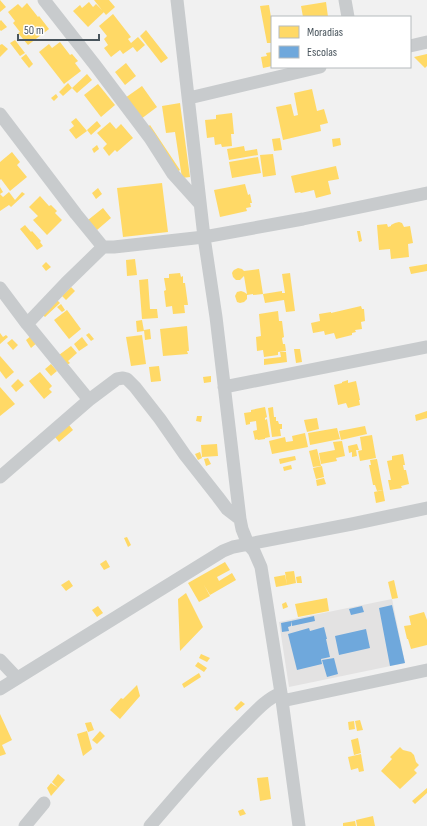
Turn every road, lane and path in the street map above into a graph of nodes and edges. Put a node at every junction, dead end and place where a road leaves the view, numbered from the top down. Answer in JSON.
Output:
{"nodes":[{"id":1,"x":44,"y":0,"type":"edge"},
{"id":2,"x":177,"y":0,"type":"edge"},
{"id":3,"x":345,"y":0,"type":"edge"},
{"id":4,"x":348,"y":16,"type":"edge"},
{"id":5,"x":427,"y":42,"type":"edge"},
{"id":6,"x":411,"y":46,"type":"edge"},
{"id":7,"x":316,"y":68,"type":"edge"},
{"id":8,"x":189,"y":98,"type":"junction"},
{"id":9,"x":0,"y":114,"type":"edge"},
{"id":10,"x":427,"y":193,"type":"edge"},
{"id":11,"x":200,"y":204,"type":"junction"},
{"id":12,"x":204,"y":237,"type":"junction"},
{"id":13,"x":103,"y":247,"type":"junction"},
{"id":14,"x":0,"y":288,"type":"edge"},
{"id":15,"x":27,"y":324,"type":"junction"},
{"id":16,"x":427,"y":347,"type":"edge"},
{"id":17,"x":224,"y":387,"type":"junction"},
{"id":18,"x":89,"y":400,"type":"junction"},
{"id":19,"x":0,"y":477,"type":"edge"},
{"id":20,"x":427,"y":508,"type":"edge"},
{"id":21,"x":240,"y":519,"type":"junction"},
{"id":22,"x":248,"y":544,"type":"junction"},
{"id":23,"x":0,"y":660,"type":"edge"},
{"id":24,"x":427,"y":670,"type":"edge"},
{"id":25,"x":17,"y":678,"type":"junction"},
{"id":26,"x":0,"y":688,"type":"edge"},
{"id":27,"x":282,"y":697,"type":"junction"},
{"id":28,"x":44,"y":803,"type":"dead end"},
{"id":29,"x":25,"y":826,"type":"edge"},
{"id":30,"x":150,"y":826,"type":"edge"},
{"id":31,"x":299,"y":826,"type":"edge"}],
"edges":[{"from":1,"to":11,"type":"street"},
{"from":2,"to":8,"type":"street"},
{"from":3,"to":4,"type":"street"},
{"from":5,"to":6,"type":"street"},
{"from":7,"to":8,"type":"street"},
{"from":8,"to":11,"type":"street"},
{"from":9,"to":13,"type":"street"},
{"from":10,"to":12,"type":"street"},
{"from":11,"to":12,"type":"street"},
{"from":12,"to":13,"type":"street"},
{"from":12,"to":17,"type":"street"},
{"from":13,"to":15,"type":"street"},
{"from":14,"to":15,"type":"street"},
{"from":15,"to":18,"type":"street"},
{"from":16,"to":17,"type":"street"},
{"from":17,"to":21,"type":"street"},
{"from":18,"to":19,"type":"street"},
{"from":18,"to":21,"type":"street"},
{"from":20,"to":22,"type":"street"},
{"from":21,"to":22,"type":"street"},
{"from":22,"to":25,"type":"street"},
{"from":22,"to":27,"type":"street"},
{"from":23,"to":25,"type":"street"},
{"from":24,"to":27,"type":"street"},
{"from":25,"to":26,"type":"street"},
{"from":27,"to":30,"type":"street"},
{"from":27,"to":31,"type":"street"},
{"from":28,"to":29,"type":"street"}]}
